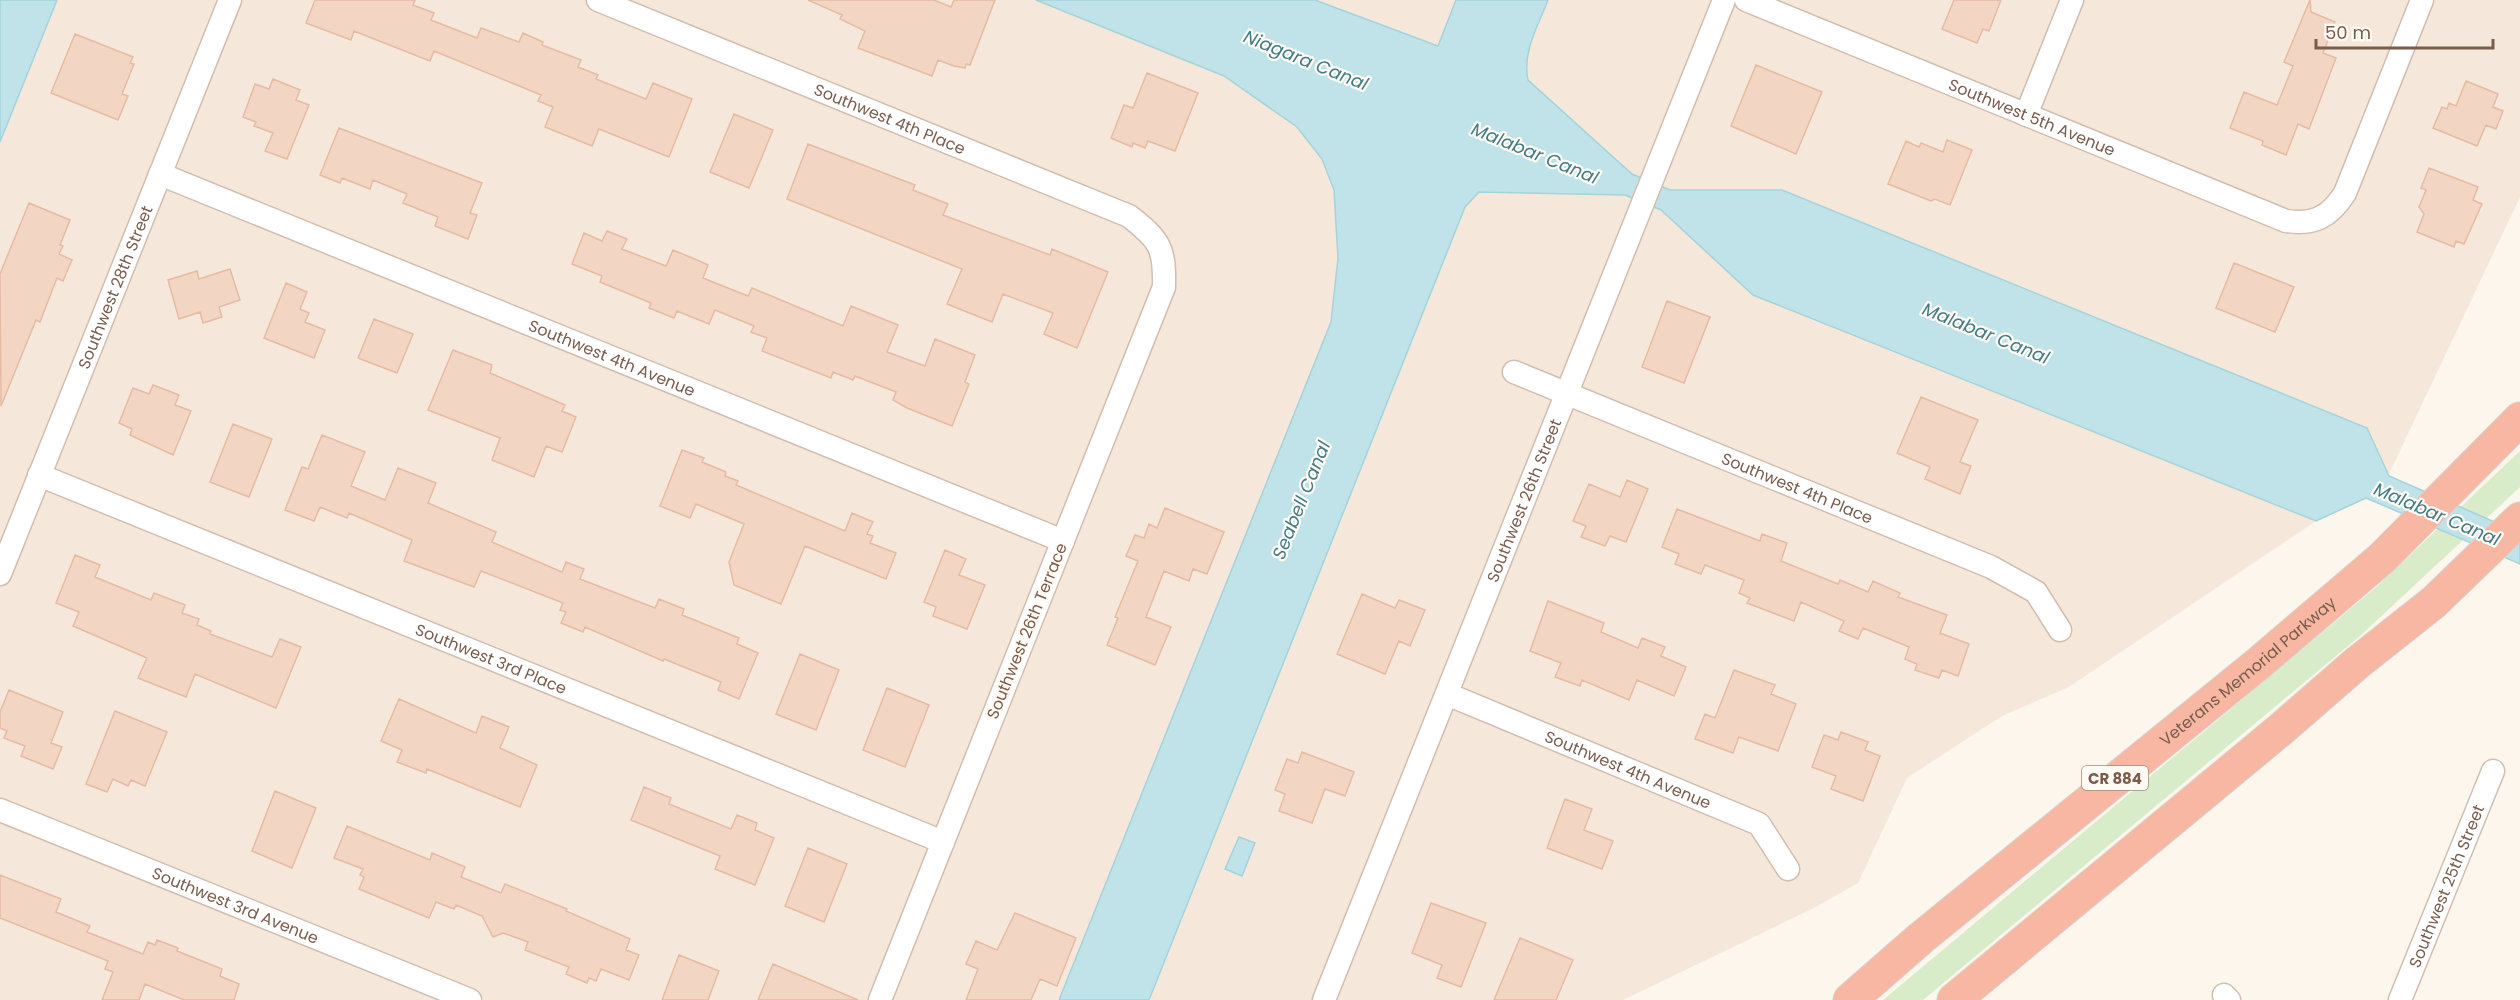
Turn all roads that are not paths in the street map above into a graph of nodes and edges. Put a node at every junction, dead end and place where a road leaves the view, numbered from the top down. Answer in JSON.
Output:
{"nodes":[{"id":1,"x":230,"y":0,"type":"edge"},
{"id":2,"x":598,"y":0,"type":"edge"},
{"id":3,"x":1724,"y":0,"type":"edge"},
{"id":4,"x":1746,"y":0,"type":"edge"},
{"id":5,"x":2072,"y":0,"type":"edge"},
{"id":6,"x":2422,"y":0,"type":"edge"},
{"id":7,"x":2026,"y":115,"type":"junction"},
{"id":8,"x":160,"y":174,"type":"junction"},
{"id":9,"x":1164,"y":259,"type":"joint"},
{"id":10,"x":1514,"y":372,"type":"dead end"},
{"id":11,"x":1566,"y":393,"type":"junction"},
{"id":12,"x":2520,"y":419,"type":"edge"},
{"id":13,"x":39,"y":475,"type":"junction"},
{"id":14,"x":2520,"y":519,"type":"edge"},
{"id":15,"x":1063,"y":541,"type":"junction"},
{"id":16,"x":0,"y":574,"type":"edge"},
{"id":17,"x":2060,"y":630,"type":"dead end"},
{"id":18,"x":1447,"y":694,"type":"junction"},
{"id":19,"x":2493,"y":771,"type":"dead end"},
{"id":20,"x":0,"y":810,"type":"edge"},
{"id":21,"x":943,"y":842,"type":"junction"},
{"id":22,"x":1788,"y":869,"type":"dead end"},
{"id":23,"x":470,"y":1000,"type":"edge"},
{"id":24,"x":880,"y":1000,"type":"edge"},
{"id":25,"x":1325,"y":1000,"type":"edge"},
{"id":26,"x":1850,"y":1000,"type":"edge"},
{"id":27,"x":1954,"y":1000,"type":"edge"},
{"id":28,"x":2400,"y":1000,"type":"edge"}],
"edges":[{"from":1,"to":8,"type":"street","name":"Southwest 28th Street"},
{"from":2,"to":9,"type":"street","name":"Southwest 4th Place"},
{"from":3,"to":11,"type":"street","name":"Southwest 26th Street"},
{"from":4,"to":7,"type":"street","name":"Southwest 5th Avenue"},
{"from":5,"to":7,"type":"street"},
{"from":6,"to":7,"type":"street","name":"Southwest 5th Avenue"},
{"from":8,"to":13,"type":"street","name":"Southwest 28th Street"},
{"from":8,"to":15,"type":"street","name":"Southwest 4th Avenue"},
{"from":9,"to":15,"type":"street","name":"Southwest 26th Terrace"},
{"from":10,"to":11,"type":"street","name":"Southwest 4th Place"},
{"from":11,"to":17,"type":"street","name":"Southwest 4th Place"},
{"from":11,"to":18,"type":"street","name":"Southwest 26th Street"},
{"from":12,"to":26,"type":"highway","name":"Veterans Memorial Parkway","number":"CR 884"},
{"from":13,"to":16,"type":"street","name":"Southwest 28th Street"},
{"from":13,"to":21,"type":"street","name":"Southwest 3rd Place"},
{"from":14,"to":27,"type":"highway"},
{"from":15,"to":21,"type":"street","name":"Southwest 26th Terrace"},
{"from":18,"to":22,"type":"street","name":"Southwest 4th Avenue"},
{"from":18,"to":25,"type":"street","name":"Southwest 26th Street"},
{"from":19,"to":28,"type":"street","name":"Southwest 25th Street"},
{"from":20,"to":23,"type":"street","name":"Southwest 3rd Avenue"},
{"from":21,"to":24,"type":"street","name":"Southwest 26th Terrace"}]}
